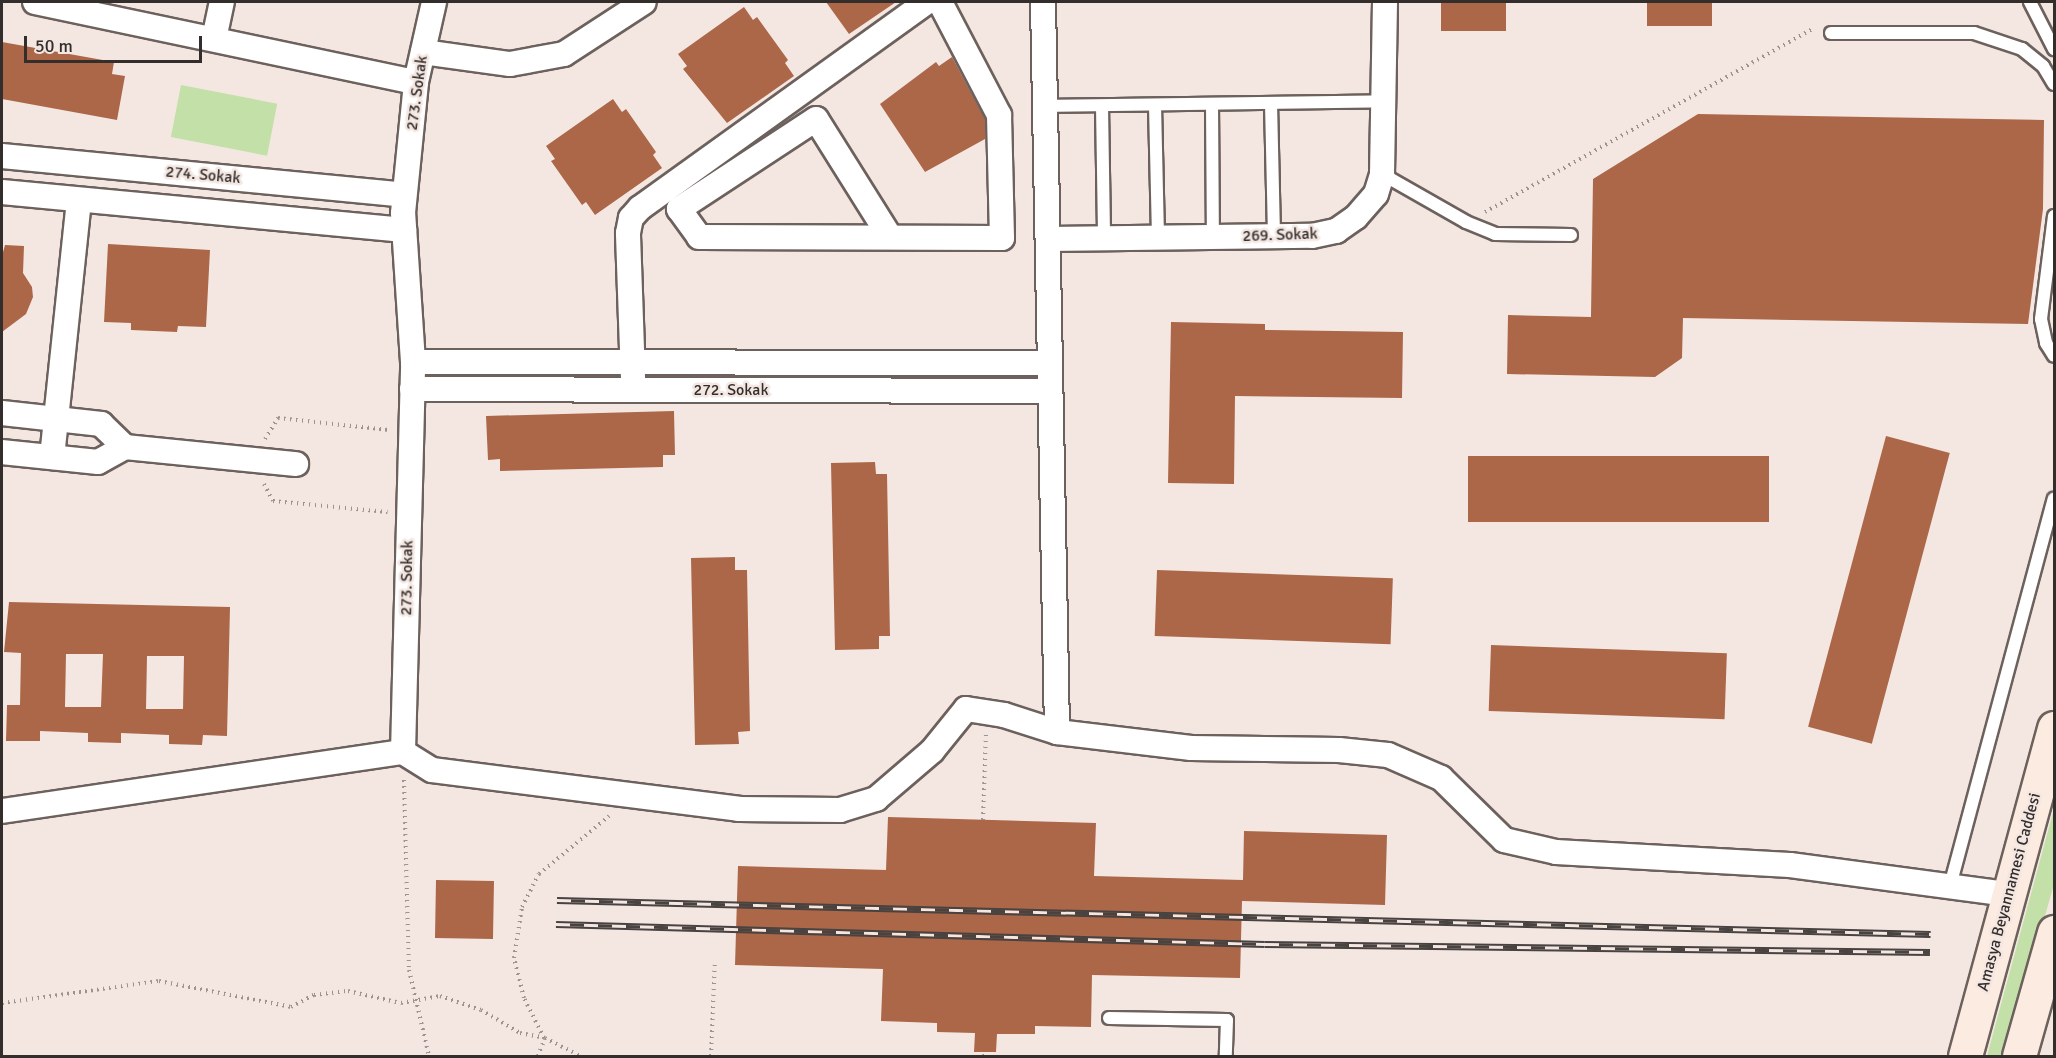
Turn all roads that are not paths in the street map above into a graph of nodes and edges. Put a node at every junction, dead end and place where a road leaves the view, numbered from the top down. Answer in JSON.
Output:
{"nodes":[{"id":1,"x":35,"y":2,"type":"edge"},
{"id":2,"x":222,"y":2,"type":"edge"},
{"id":3,"x":434,"y":2,"type":"edge"},
{"id":4,"x":644,"y":2,"type":"edge"},
{"id":5,"x":927,"y":2,"type":"edge"},
{"id":6,"x":940,"y":2,"type":"edge"},
{"id":7,"x":1043,"y":2,"type":"edge"},
{"id":8,"x":1385,"y":2,"type":"edge"},
{"id":9,"x":2030,"y":2,"type":"edge"},
{"id":10,"x":1831,"y":33,"type":"dead end"},
{"id":11,"x":214,"y":39,"type":"junction"},
{"id":12,"x":2055,"y":49,"type":"edge"},
{"id":13,"x":423,"y":52,"type":"junction"},
{"id":14,"x":416,"y":82,"type":"junction"},
{"id":15,"x":2055,"y":84,"type":"edge"},
{"id":16,"x":1384,"y":101,"type":"junction"},
{"id":17,"x":1271,"y":103,"type":"junction"},
{"id":18,"x":1212,"y":104,"type":"junction"},
{"id":19,"x":1155,"y":105,"type":"junction"},
{"id":20,"x":1045,"y":106,"type":"junction"},
{"id":21,"x":1102,"y":106,"type":"junction"},
{"id":22,"x":2,"y":156,"type":"edge"},
{"id":23,"x":1382,"y":174,"type":"junction"},
{"id":24,"x":2,"y":192,"type":"edge"},
{"id":25,"x":404,"y":195,"type":"junction"},
{"id":26,"x":80,"y":200,"type":"junction"},
{"id":27,"x":2055,"y":216,"type":"edge"},
{"id":28,"x":404,"y":230,"type":"junction"},
{"id":29,"x":1570,"y":235,"type":"dead end"},
{"id":30,"x":890,"y":237,"type":"junction"},
{"id":31,"x":1213,"y":237,"type":"junction"},
{"id":32,"x":1274,"y":237,"type":"junction"},
{"id":33,"x":1158,"y":238,"type":"junction"},
{"id":34,"x":1104,"y":239,"type":"junction"},
{"id":35,"x":1048,"y":240,"type":"junction"},
{"id":36,"x":2041,"y":319,"type":"junction"},
{"id":37,"x":2055,"y":328,"type":"edge"},
{"id":38,"x":2055,"y":356,"type":"edge"},
{"id":39,"x":413,"y":362,"type":"junction"},
{"id":40,"x":632,"y":362,"type":"junction"},
{"id":41,"x":1048,"y":363,"type":"junction"},
{"id":42,"x":412,"y":389,"type":"junction"},
{"id":43,"x":633,"y":390,"type":"junction"},
{"id":44,"x":1049,"y":391,"type":"junction"},
{"id":45,"x":2,"y":413,"type":"edge"},
{"id":46,"x":56,"y":419,"type":"junction"},
{"id":47,"x":125,"y":447,"type":"junction"},
{"id":48,"x":2,"y":452,"type":"edge"},
{"id":49,"x":52,"y":457,"type":"junction"},
{"id":50,"x":296,"y":464,"type":"dead end"},
{"id":51,"x":2055,"y":499,"type":"edge"},
{"id":52,"x":2055,"y":728,"type":"edge"},
{"id":53,"x":1056,"y":732,"type":"junction"},
{"id":54,"x":403,"y":752,"type":"junction"},
{"id":55,"x":2,"y":811,"type":"edge"},
{"id":56,"x":1950,"y":886,"type":"junction"},
{"id":57,"x":2006,"y":894,"type":"junction"},
{"id":58,"x":2055,"y":932,"type":"edge"},
{"id":59,"x":1109,"y":1018,"type":"dead end"},
{"id":60,"x":1226,"y":1056,"type":"edge"},
{"id":61,"x":1965,"y":1056,"type":"edge"},
{"id":62,"x":2019,"y":1056,"type":"edge"}],
"edges":[{"from":1,"to":11,"type":"street"},
{"from":2,"to":11,"type":"street"},
{"from":3,"to":13,"type":"street","name":"273. Sokak"},
{"from":4,"to":13,"type":"street"},
{"from":5,"to":40,"type":"street"},
{"from":6,"to":30,"type":"street"},
{"from":7,"to":20,"type":"street"},
{"from":8,"to":16,"type":"street","name":"269. Sokak"},
{"from":9,"to":12,"type":"lane"},
{"from":10,"to":15,"type":"lane"},
{"from":11,"to":14,"type":"street"},
{"from":13,"to":14,"type":"street","name":"273. Sokak"},
{"from":14,"to":25,"type":"street","name":"273. Sokak"},
{"from":16,"to":17,"type":"lane"},
{"from":16,"to":23,"type":"street","name":"269. Sokak"},
{"from":17,"to":18,"type":"lane"},
{"from":17,"to":32,"type":"lane"},
{"from":18,"to":19,"type":"lane"},
{"from":18,"to":31,"type":"lane"},
{"from":19,"to":21,"type":"lane"},
{"from":19,"to":33,"type":"lane"},
{"from":20,"to":21,"type":"lane"},
{"from":20,"to":35,"type":"street"},
{"from":21,"to":34,"type":"lane"},
{"from":22,"to":25,"type":"street","name":"274. Sokak"},
{"from":23,"to":29,"type":"lane"},
{"from":23,"to":32,"type":"street","name":"269. Sokak"},
{"from":24,"to":26,"type":"street"},
{"from":25,"to":28,"type":"street","name":"273. Sokak"},
{"from":26,"to":28,"type":"street"},
{"from":26,"to":46,"type":"street"},
{"from":27,"to":36,"type":"lane"},
{"from":28,"to":39,"type":"street","name":"273. Sokak"},
{"from":30,"to":30,"type":"street"},
{"from":31,"to":32,"type":"street","name":"269. Sokak"},
{"from":31,"to":33,"type":"street","name":"269. Sokak"},
{"from":33,"to":34,"type":"street","name":"269. Sokak"},
{"from":34,"to":35,"type":"street","name":"269. Sokak"},
{"from":35,"to":41,"type":"street"},
{"from":36,"to":37,"type":"lane"},
{"from":36,"to":38,"type":"lane"},
{"from":39,"to":40,"type":"street","name":"272. Sokak"},
{"from":39,"to":42,"type":"street","name":"273. Sokak"},
{"from":40,"to":41,"type":"street","name":"272. Sokak"},
{"from":40,"to":43,"type":"street"},
{"from":41,"to":44,"type":"street"},
{"from":42,"to":43,"type":"street","name":"272. Sokak"},
{"from":42,"to":54,"type":"street","name":"273. Sokak"},
{"from":43,"to":44,"type":"street","name":"272. Sokak"},
{"from":44,"to":53,"type":"street"},
{"from":45,"to":46,"type":"street"},
{"from":46,"to":47,"type":"street"},
{"from":46,"to":49,"type":"street"},
{"from":47,"to":49,"type":"street"},
{"from":47,"to":50,"type":"street"},
{"from":48,"to":49,"type":"street"},
{"from":51,"to":56,"type":"lane"},
{"from":52,"to":57,"type":"main road","name":"Amasya Beyannamesi Caddesi"},
{"from":53,"to":54,"type":"street"},
{"from":53,"to":56,"type":"street"},
{"from":54,"to":55,"type":"street"},
{"from":56,"to":57,"type":"street"},
{"from":57,"to":61,"type":"main road","name":"Amasya Beyannamesi Caddesi"},
{"from":58,"to":62,"type":"main road"},
{"from":59,"to":60,"type":"lane"}]}
